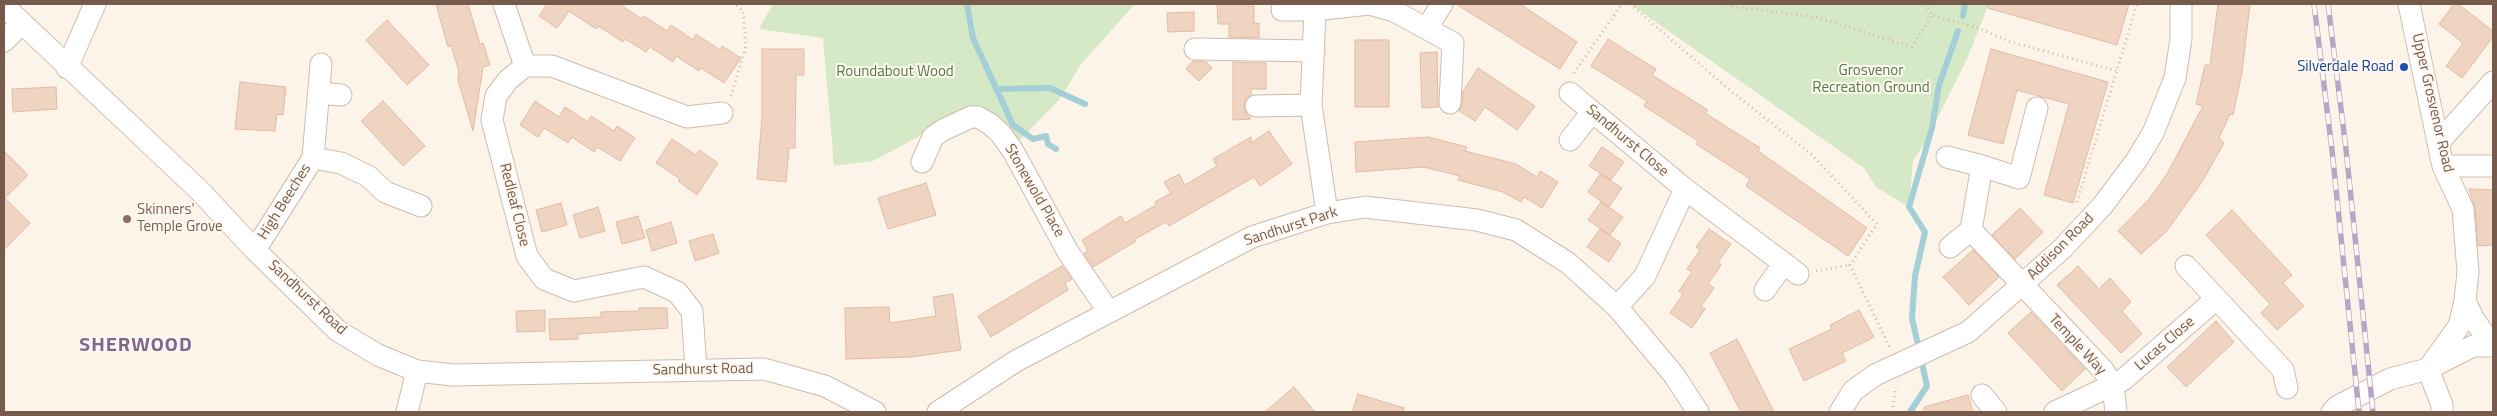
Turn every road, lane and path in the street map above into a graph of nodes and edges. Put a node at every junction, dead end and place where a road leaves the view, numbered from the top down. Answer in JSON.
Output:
{"nodes":[{"id":1,"x":95,"y":4,"type":"edge"},
{"id":2,"x":504,"y":4,"type":"edge"},
{"id":3,"x":736,"y":4,"type":"edge"},
{"id":4,"x":1369,"y":4,"type":"edge"},
{"id":5,"x":1442,"y":4,"type":"edge"},
{"id":6,"x":1622,"y":4,"type":"edge"},
{"id":7,"x":1630,"y":4,"type":"edge"},
{"id":8,"x":1728,"y":4,"type":"edge"},
{"id":9,"x":1925,"y":4,"type":"edge"},
{"id":10,"x":2137,"y":4,"type":"edge"},
{"id":11,"x":2181,"y":4,"type":"edge"},
{"id":12,"x":2409,"y":4,"type":"edge"},
{"id":13,"x":4,"y":6,"type":"edge"},
{"id":14,"x":1282,"y":10,"type":"dead end"},
{"id":15,"x":1315,"y":10,"type":"junction"},
{"id":16,"x":1932,"y":15,"type":"junction"},
{"id":17,"x":21,"y":24,"type":"junction"},
{"id":18,"x":1427,"y":28,"type":"junction"},
{"id":19,"x":4,"y":41,"type":"edge"},
{"id":20,"x":1195,"y":49,"type":"dead end"},
{"id":21,"x":1314,"y":51,"type":"junction"},
{"id":22,"x":321,"y":64,"type":"dead end"},
{"id":23,"x":525,"y":66,"type":"junction"},
{"id":24,"x":67,"y":68,"type":"junction"},
{"id":25,"x":2117,"y":71,"type":"junction"},
{"id":26,"x":2493,"y":82,"type":"edge"},
{"id":27,"x":1569,"y":87,"type":"joint"},
{"id":28,"x":319,"y":93,"type":"junction"},
{"id":29,"x":341,"y":95,"type":"dead end"},
{"id":30,"x":1450,"y":103,"type":"dead end"},
{"id":31,"x":1310,"y":105,"type":"junction"},
{"id":32,"x":1256,"y":106,"type":"dead end"},
{"id":33,"x":2037,"y":108,"type":"dead end"},
{"id":34,"x":1592,"y":112,"type":"junction"},
{"id":35,"x":722,"y":113,"type":"joint"},
{"id":36,"x":1570,"y":140,"type":"dead end"},
{"id":37,"x":2438,"y":143,"type":"junction"},
{"id":38,"x":1947,"y":157,"type":"dead end"},
{"id":39,"x":313,"y":158,"type":"junction"},
{"id":40,"x":922,"y":162,"type":"dead end"},
{"id":41,"x":1982,"y":166,"type":"junction"},
{"id":42,"x":2443,"y":166,"type":"junction"},
{"id":43,"x":2493,"y":166,"type":"edge"},
{"id":44,"x":1685,"y":189,"type":"junction"},
{"id":45,"x":421,"y":206,"type":"dead end"},
{"id":46,"x":2074,"y":211,"type":"dead end"},
{"id":47,"x":1327,"y":213,"type":"junction"},
{"id":48,"x":1971,"y":230,"type":"junction"},
{"id":49,"x":1950,"y":248,"type":"dead end"},
{"id":50,"x":255,"y":250,"type":"junction"},
{"id":51,"x":1850,"y":265,"type":"junction"},
{"id":52,"x":2186,"y":266,"type":"dead end"},
{"id":53,"x":1791,"y":269,"type":"junction"},
{"id":54,"x":2022,"y":286,"type":"junction"},
{"id":55,"x":1765,"y":290,"type":"dead end"},
{"id":56,"x":2215,"y":300,"type":"junction"},
{"id":57,"x":2465,"y":301,"type":"junction"},
{"id":58,"x":1617,"y":308,"type":"junction"},
{"id":59,"x":1109,"y":312,"type":"junction"},
{"id":60,"x":2493,"y":341,"type":"edge"},
{"id":61,"x":2493,"y":346,"type":"edge"},
{"id":62,"x":1903,"y":363,"type":"junction"},
{"id":63,"x":696,"y":369,"type":"junction"},
{"id":64,"x":2428,"y":369,"type":"junction"},
{"id":65,"x":417,"y":371,"type":"junction"},
{"id":66,"x":2113,"y":385,"type":"junction"},
{"id":67,"x":2287,"y":388,"type":"dead end"},
{"id":68,"x":1982,"y":395,"type":"dead end"},
{"id":69,"x":407,"y":412,"type":"edge"},
{"id":70,"x":875,"y":412,"type":"edge"},
{"id":71,"x":938,"y":412,"type":"edge"},
{"id":72,"x":1698,"y":412,"type":"edge"},
{"id":73,"x":1840,"y":412,"type":"edge"},
{"id":74,"x":1996,"y":412,"type":"edge"},
{"id":75,"x":2055,"y":412,"type":"edge"},
{"id":76,"x":2116,"y":412,"type":"edge"},
{"id":77,"x":2332,"y":412,"type":"edge"},
{"id":78,"x":2442,"y":412,"type":"edge"}],
"edges":[{"from":1,"to":24,"type":"street"},
{"from":2,"to":23,"type":"street"},
{"from":3,"to":35,"type":"path"},
{"from":4,"to":15,"type":"street"},
{"from":4,"to":18,"type":"street"},
{"from":5,"to":18,"type":"street"},
{"from":6,"to":27,"type":"path"},
{"from":7,"to":51,"type":"path"},
{"from":8,"to":16,"type":"path"},
{"from":9,"to":16,"type":"path"},
{"from":10,"to":25,"type":"path"},
{"from":11,"to":54,"type":"street","name":"Addison Road"},
{"from":12,"to":37,"type":"street","name":"Upper Grosvenor Road"},
{"from":13,"to":17,"type":"street","name":"Sandhurst Road"},
{"from":14,"to":15,"type":"street"},
{"from":15,"to":21,"type":"street"},
{"from":16,"to":25,"type":"path"},
{"from":17,"to":19,"type":"street"},
{"from":17,"to":24,"type":"street","name":"Sandhurst Road"},
{"from":18,"to":30,"type":"street"},
{"from":20,"to":21,"type":"street"},
{"from":21,"to":31,"type":"street"},
{"from":22,"to":28,"type":"street","name":"High Beeches"},
{"from":23,"to":35,"type":"street"},
{"from":23,"to":63,"type":"street","name":"Redleaf Close"},
{"from":24,"to":50,"type":"street","name":"Sandhurst Road"},
{"from":25,"to":46,"type":"path"},
{"from":26,"to":37,"type":"street"},
{"from":27,"to":34,"type":"street","name":"Sandhurst Close"},
{"from":28,"to":29,"type":"street"},
{"from":28,"to":39,"type":"street","name":"High Beeches"},
{"from":31,"to":32,"type":"street"},
{"from":31,"to":47,"type":"street"},
{"from":33,"to":41,"type":"street"},
{"from":34,"to":36,"type":"street"},
{"from":34,"to":44,"type":"street","name":"Sandhurst Close"},
{"from":37,"to":42,"type":"street","name":"Upper Grosvenor Road"},
{"from":38,"to":41,"type":"street"},
{"from":39,"to":45,"type":"street"},
{"from":39,"to":50,"type":"street","name":"High Beeches"},
{"from":40,"to":59,"type":"street","name":"Stonewold Place"},
{"from":41,"to":48,"type":"street"},
{"from":42,"to":43,"type":"street"},
{"from":42,"to":57,"type":"street","name":"Upper Grosvenor Road"},
{"from":44,"to":53,"type":"street","name":"Sandhurst Close"},
{"from":44,"to":58,"type":"street"},
{"from":47,"to":58,"type":"street","name":"Sandhurst Park"},
{"from":47,"to":59,"type":"street","name":"Sandhurst Park"},
{"from":48,"to":49,"type":"street"},
{"from":48,"to":54,"type":"street","name":"Temple Way"},
{"from":50,"to":65,"type":"street","name":"Sandhurst Road"},
{"from":51,"to":53,"type":"path"},
{"from":51,"to":62,"type":"path"},
{"from":52,"to":56,"type":"street"},
{"from":53,"to":55,"type":"street"},
{"from":54,"to":62,"type":"street","name":"Addison Road"},
{"from":54,"to":66,"type":"street","name":"Temple Way"},
{"from":56,"to":66,"type":"street","name":"Lucas Close"},
{"from":56,"to":67,"type":"street"},
{"from":57,"to":60,"type":"street"},
{"from":57,"to":64,"type":"street","name":"Upper Grosvenor Road"},
{"from":58,"to":72,"type":"street","name":"Sandhurst Park"},
{"from":59,"to":71,"type":"street","name":"Sandhurst Park"},
{"from":61,"to":64,"type":"street"},
{"from":62,"to":73,"type":"street","name":"Addison Road"},
{"from":63,"to":65,"type":"street","name":"Sandhurst Road"},
{"from":63,"to":70,"type":"street","name":"Sandhurst Road"},
{"from":64,"to":77,"type":"street"},
{"from":64,"to":78,"type":"street"},
{"from":65,"to":69,"type":"street"},
{"from":66,"to":75,"type":"street","name":"Lucas Close"},
{"from":66,"to":76,"type":"street","name":"Temple Way"},
{"from":68,"to":74,"type":"street"}]}
